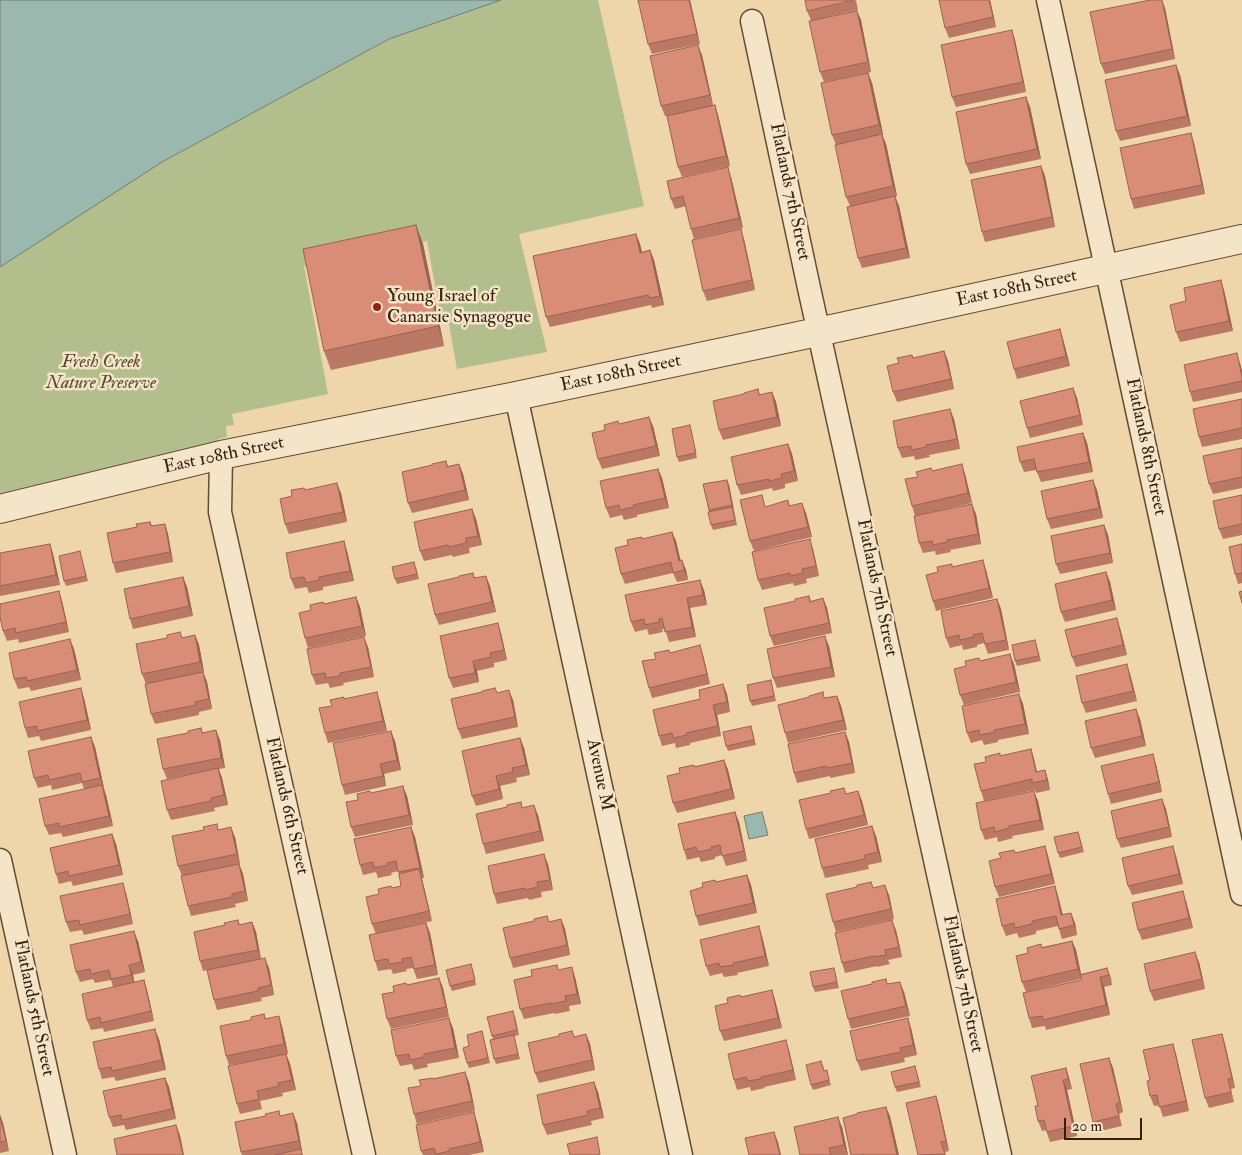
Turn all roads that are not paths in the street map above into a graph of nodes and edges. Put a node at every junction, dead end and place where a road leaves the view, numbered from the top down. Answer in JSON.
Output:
{"nodes":[{"id":1,"x":1048,"y":0,"type":"edge"},
{"id":2,"x":752,"y":21,"type":"dead end"},
{"id":3,"x":1242,"y":239,"type":"edge"},
{"id":4,"x":1106,"y":269,"type":"junction"},
{"id":5,"x":819,"y":332,"type":"junction"},
{"id":6,"x":516,"y":396,"type":"junction"},
{"id":7,"x":221,"y":455,"type":"junction"},
{"id":8,"x":0,"y":508,"type":"edge"},
{"id":9,"x":0,"y":860,"type":"edge"},
{"id":10,"x":1242,"y":894,"type":"edge"},
{"id":11,"x":65,"y":1155,"type":"edge"},
{"id":12,"x":364,"y":1155,"type":"edge"},
{"id":13,"x":681,"y":1155,"type":"edge"},
{"id":14,"x":1000,"y":1155,"type":"edge"}],
"edges":[{"from":1,"to":4,"type":"street","name":"Flatlands 8th Street"},
{"from":2,"to":5,"type":"street","name":"Flatlands 7th Street"},
{"from":3,"to":4,"type":"street","name":"East 108th Street"},
{"from":4,"to":5,"type":"street","name":"East 108th Street"},
{"from":4,"to":10,"type":"street","name":"Flatlands 8th Street"},
{"from":5,"to":6,"type":"street","name":"East 108th Street"},
{"from":5,"to":14,"type":"street","name":"Flatlands 7th Street"},
{"from":6,"to":7,"type":"street","name":"East 108th Street"},
{"from":6,"to":13,"type":"street","name":"Avenue M"},
{"from":7,"to":8,"type":"street","name":"East 108th Street"},
{"from":7,"to":12,"type":"street","name":"Flatlands 6th Street"},
{"from":9,"to":11,"type":"street","name":"Flatlands 5th Street"}]}
